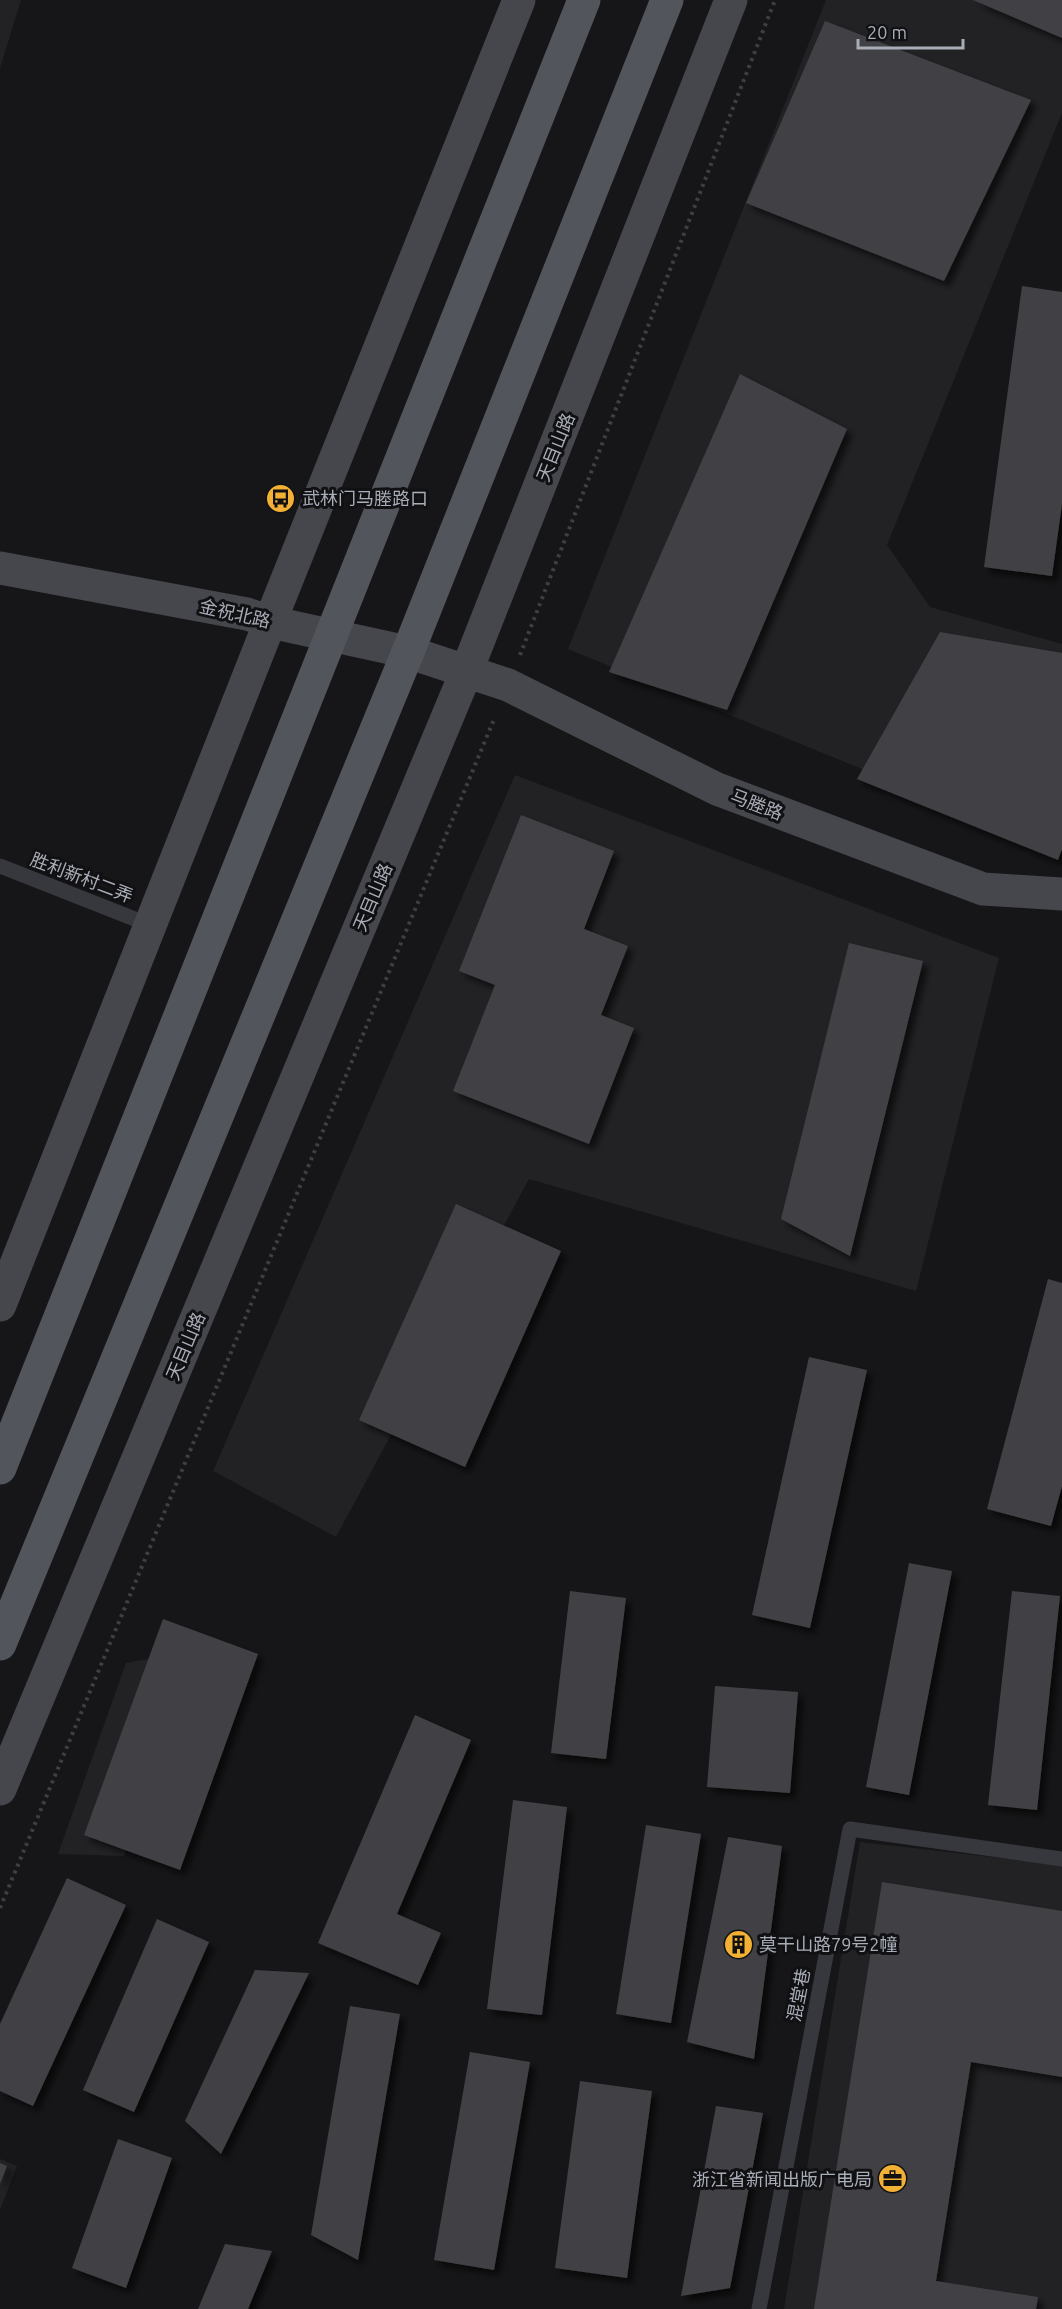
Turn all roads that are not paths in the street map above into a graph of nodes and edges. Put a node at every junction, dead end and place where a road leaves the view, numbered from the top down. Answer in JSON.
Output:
{"nodes":[{"id":1,"x":519,"y":0,"type":"edge"},
{"id":2,"x":584,"y":0,"type":"edge"},
{"id":3,"x":667,"y":0,"type":"edge"},
{"id":4,"x":731,"y":0,"type":"edge"},
{"id":5,"x":0,"y":568,"type":"edge"},
{"id":6,"x":270,"y":622,"type":"junction"},
{"id":7,"x":332,"y":634,"type":"junction"},
{"id":8,"x":408,"y":652,"type":"junction"},
{"id":9,"x":466,"y":670,"type":"junction"},
{"id":10,"x":0,"y":866,"type":"edge"},
{"id":11,"x":1062,"y":894,"type":"edge"},
{"id":12,"x":150,"y":925,"type":"junction"},
{"id":13,"x":2,"y":1291,"type":"edge"},
{"id":14,"x":0,"y":1468,"type":"edge"},
{"id":15,"x":0,"y":1644,"type":"edge"},
{"id":16,"x":0,"y":1789,"type":"edge"},
{"id":17,"x":1062,"y":1859,"type":"edge"},
{"id":18,"x":759,"y":2309,"type":"edge"}],
"edges":[{"from":1,"to":6,"type":"main road"},
{"from":2,"to":7,"type":"main road"},
{"from":3,"to":8,"type":"main road"},
{"from":4,"to":9,"type":"main road","name":"天目山路"},
{"from":5,"to":6,"type":"main road","name":"金祝北路"},
{"from":6,"to":7,"type":"main road","name":"金祝北路"},
{"from":6,"to":12,"type":"main road"},
{"from":7,"to":8,"type":"main road","name":"金祝北路"},
{"from":7,"to":14,"type":"main road"},
{"from":8,"to":9,"type":"main road","name":"金祝北路"},
{"from":8,"to":15,"type":"main road"},
{"from":9,"to":11,"type":"main road","name":"马塍路"},
{"from":9,"to":16,"type":"main road","name":"天目山路"},
{"from":10,"to":12,"type":"lane","name":"胜利新村二弄"},
{"from":12,"to":13,"type":"main road"},
{"from":17,"to":18,"type":"lane","name":"混堂巷"}]}
